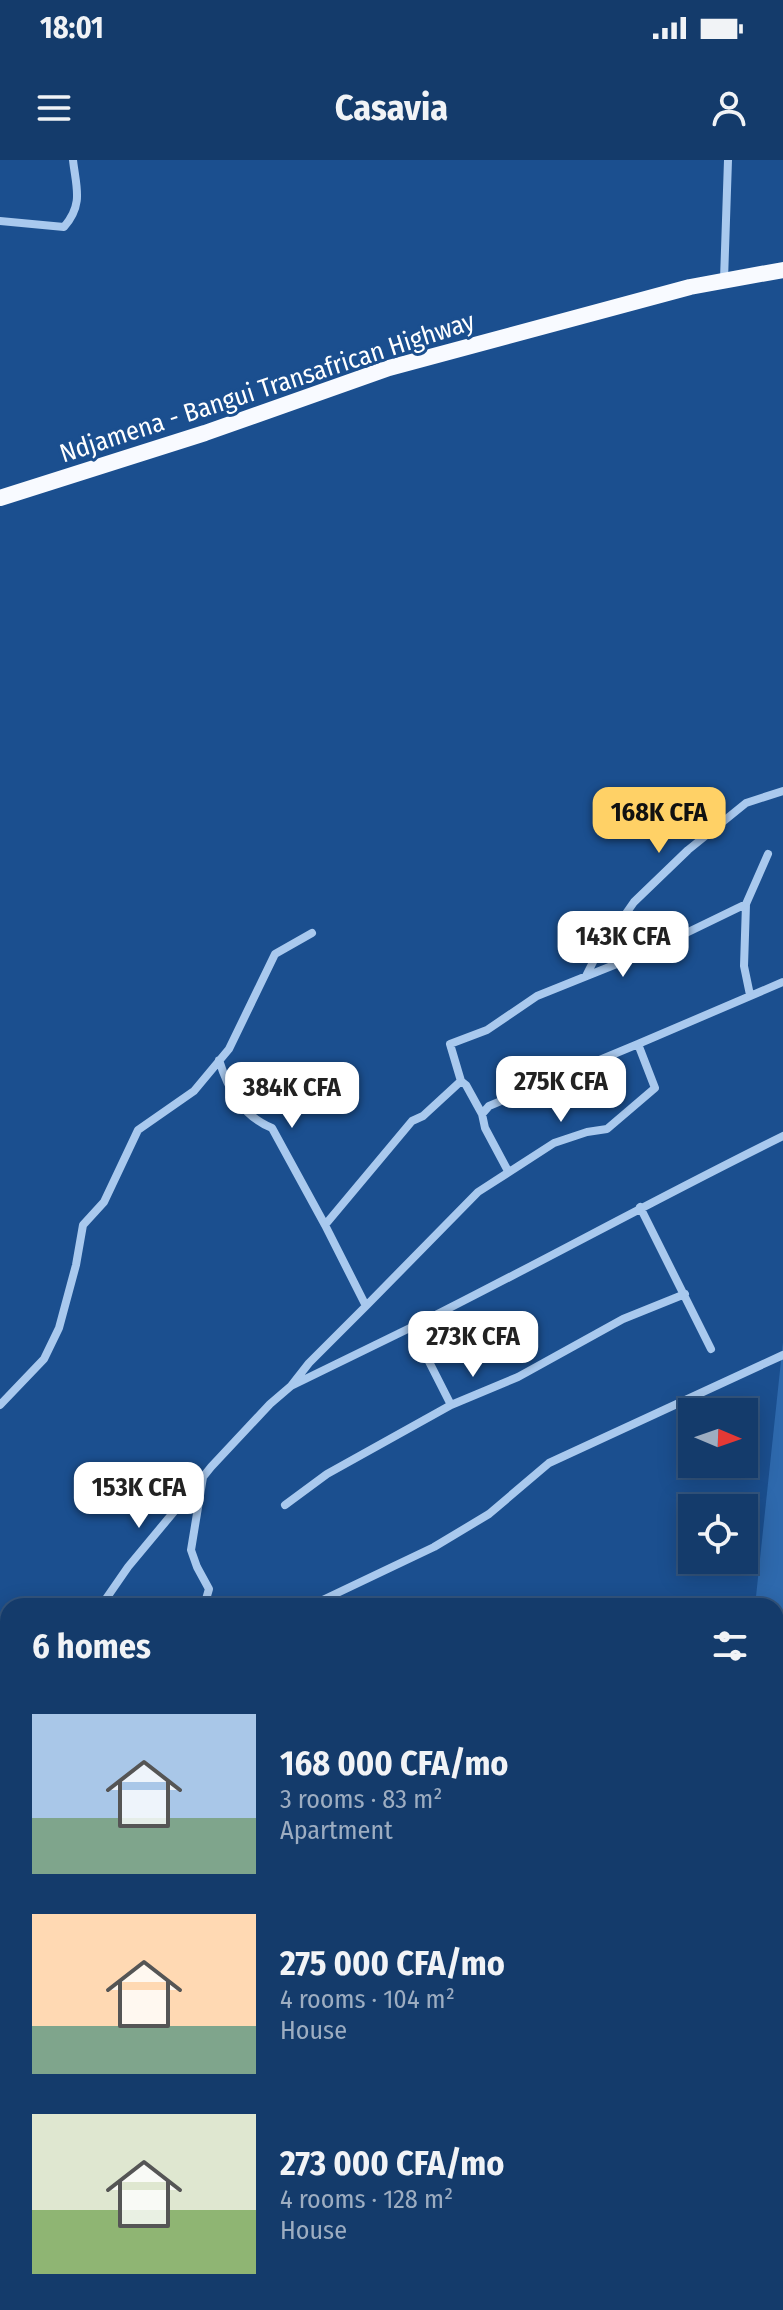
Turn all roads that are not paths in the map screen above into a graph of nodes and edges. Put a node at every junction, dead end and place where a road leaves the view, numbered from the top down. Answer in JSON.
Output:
{"nodes":[{"id":1,"x":73,"y":160,"type":"edge"},
{"id":2,"x":728,"y":160,"type":"edge"},
{"id":3,"x":0,"y":221,"type":"edge"},
{"id":4,"x":783,"y":270,"type":"edge"},
{"id":5,"x":724,"y":280,"type":"junction"},
{"id":6,"x":0,"y":498,"type":"edge"},
{"id":7,"x":783,"y":791,"type":"edge"},
{"id":8,"x":768,"y":854,"type":"dead end"},
{"id":9,"x":746,"y":904,"type":"junction"},
{"id":10,"x":312,"y":933,"type":"dead end"},
{"id":11,"x":586,"y":976,"type":"junction"},
{"id":12,"x":783,"y":982,"type":"edge"},
{"id":13,"x":750,"y":995,"type":"junction"},
{"id":14,"x":638,"y":1044,"type":"junction"},
{"id":15,"x":219,"y":1060,"type":"junction"},
{"id":16,"x":461,"y":1081,"type":"junction"},
{"id":17,"x":482,"y":1114,"type":"junction"},
{"id":18,"x":783,"y":1136,"type":"edge"},
{"id":19,"x":508,"y":1171,"type":"junction"},
{"id":20,"x":640,"y":1207,"type":"junction"},
{"id":21,"x":325,"y":1225,"type":"junction"},
{"id":22,"x":685,"y":1294,"type":"junction"},
{"id":23,"x":366,"y":1306,"type":"junction"},
{"id":24,"x":414,"y":1326,"type":"junction"},
{"id":25,"x":711,"y":1349,"type":"dead end"},
{"id":26,"x":783,"y":1355,"type":"edge"},
{"id":27,"x":291,"y":1386,"type":"junction"},
{"id":28,"x":0,"y":1405,"type":"edge"},
{"id":29,"x":451,"y":1405,"type":"junction"},
{"id":30,"x":203,"y":1477,"type":"junction"},
{"id":31,"x":285,"y":1505,"type":"dead end"},
{"id":32,"x":107,"y":1598,"type":"edge"},
{"id":33,"x":206,"y":1598,"type":"edge"},
{"id":34,"x":327,"y":1598,"type":"edge"}],
"edges":[{"from":1,"to":3,"type":"street"},
{"from":2,"to":5,"type":"street"},
{"from":4,"to":5,"type":"highway","name":"Ndjamena - Bangui Transafrican Highway"},
{"from":5,"to":6,"type":"highway","name":"Ndjamena - Bangui Transafrican Highway"},
{"from":7,"to":11,"type":"street"},
{"from":8,"to":9,"type":"street"},
{"from":9,"to":11,"type":"street"},
{"from":9,"to":13,"type":"street"},
{"from":10,"to":15,"type":"street"},
{"from":11,"to":16,"type":"street"},
{"from":12,"to":13,"type":"street"},
{"from":13,"to":14,"type":"street"},
{"from":14,"to":17,"type":"street"},
{"from":14,"to":19,"type":"street"},
{"from":15,"to":21,"type":"street"},
{"from":15,"to":28,"type":"street"},
{"from":16,"to":17,"type":"street"},
{"from":16,"to":21,"type":"street"},
{"from":17,"to":19,"type":"street"},
{"from":18,"to":20,"type":"street"},
{"from":19,"to":23,"type":"street"},
{"from":20,"to":22,"type":"street"},
{"from":20,"to":24,"type":"street"},
{"from":21,"to":23,"type":"street"},
{"from":22,"to":25,"type":"street"},
{"from":22,"to":29,"type":"street"},
{"from":23,"to":27,"type":"street"},
{"from":24,"to":27,"type":"street"},
{"from":24,"to":29,"type":"street"},
{"from":26,"to":34,"type":"street"},
{"from":27,"to":30,"type":"street"},
{"from":29,"to":31,"type":"street"},
{"from":30,"to":32,"type":"street"},
{"from":30,"to":33,"type":"street"}]}
